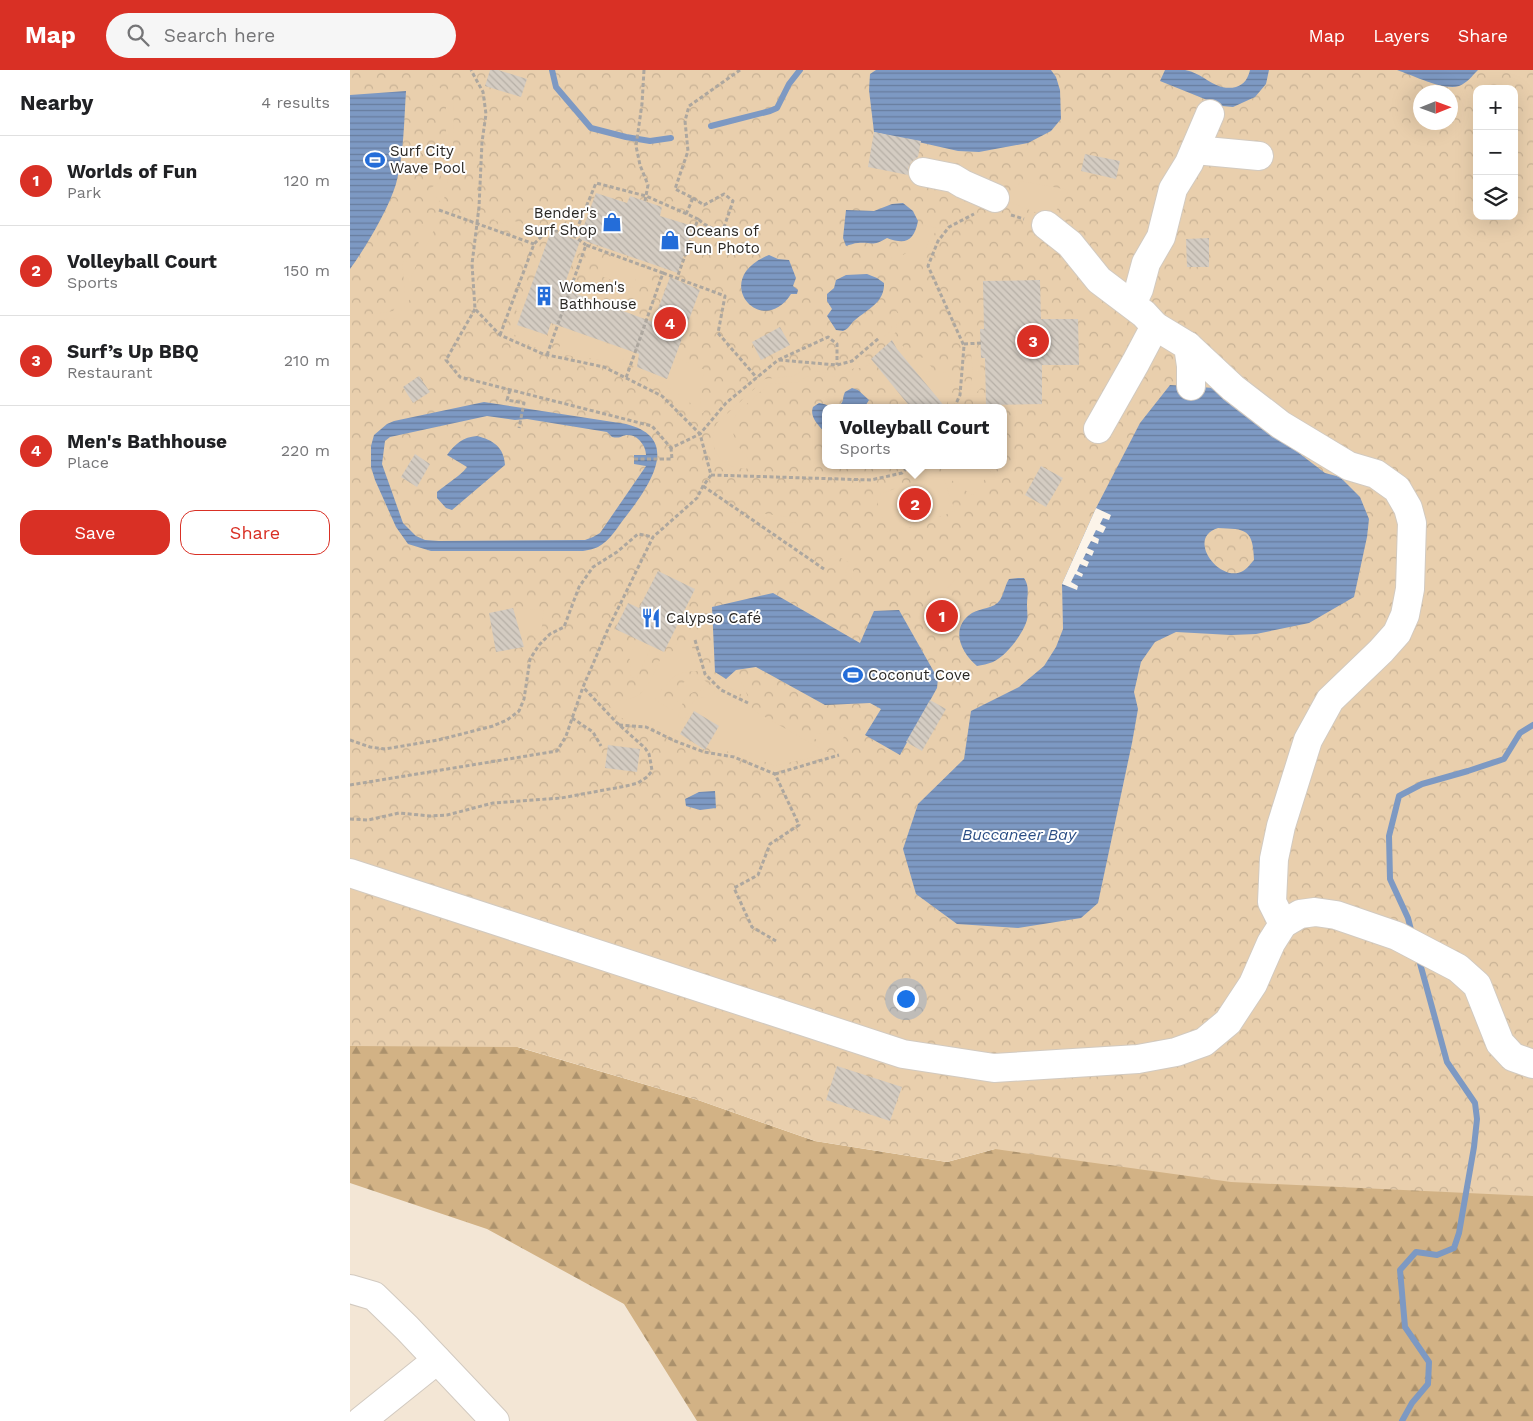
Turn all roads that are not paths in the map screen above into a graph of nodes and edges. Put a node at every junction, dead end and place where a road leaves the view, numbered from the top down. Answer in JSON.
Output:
{"nodes":[{"id":1,"x":1210,"y":114,"type":"dead end"},
{"id":2,"x":1195,"y":150,"type":"junction"},
{"id":3,"x":1259,"y":156,"type":"dead end"},
{"id":4,"x":924,"y":172,"type":"dead end"},
{"id":5,"x":993,"y":207,"type":"road end"},
{"id":6,"x":1046,"y":226,"type":"road end"},
{"id":7,"x":1132,"y":304,"type":"junction"},
{"id":8,"x":1155,"y":326,"type":"junction"},
{"id":9,"x":1188,"y":346,"type":"junction"},
{"id":10,"x":1191,"y":386,"type":"dead end"},
{"id":11,"x":1098,"y":429,"type":"dead end"},
{"id":12,"x":350,"y":873,"type":"edge"},
{"id":13,"x":1282,"y":924,"type":"junction"},
{"id":14,"x":1533,"y":1064,"type":"edge"},
{"id":15,"x":350,"y":1289,"type":"edge"},
{"id":16,"x":437,"y":1360,"type":"junction"},
{"id":17,"x":361,"y":1421,"type":"edge"},
{"id":18,"x":495,"y":1421,"type":"edge"}],
"edges":[{"from":1,"to":2,"type":"street"},
{"from":2,"to":3,"type":"street"},
{"from":2,"to":7,"type":"street"},
{"from":4,"to":5,"type":"street"},
{"from":6,"to":7,"type":"street"},
{"from":7,"to":8,"type":"street"},
{"from":8,"to":9,"type":"street"},
{"from":8,"to":11,"type":"street"},
{"from":9,"to":10,"type":"street"},
{"from":9,"to":13,"type":"street"},
{"from":12,"to":13,"type":"street"},
{"from":13,"to":14,"type":"street"},
{"from":15,"to":16,"type":"street"},
{"from":16,"to":17,"type":"street"},
{"from":16,"to":18,"type":"street"}]}
